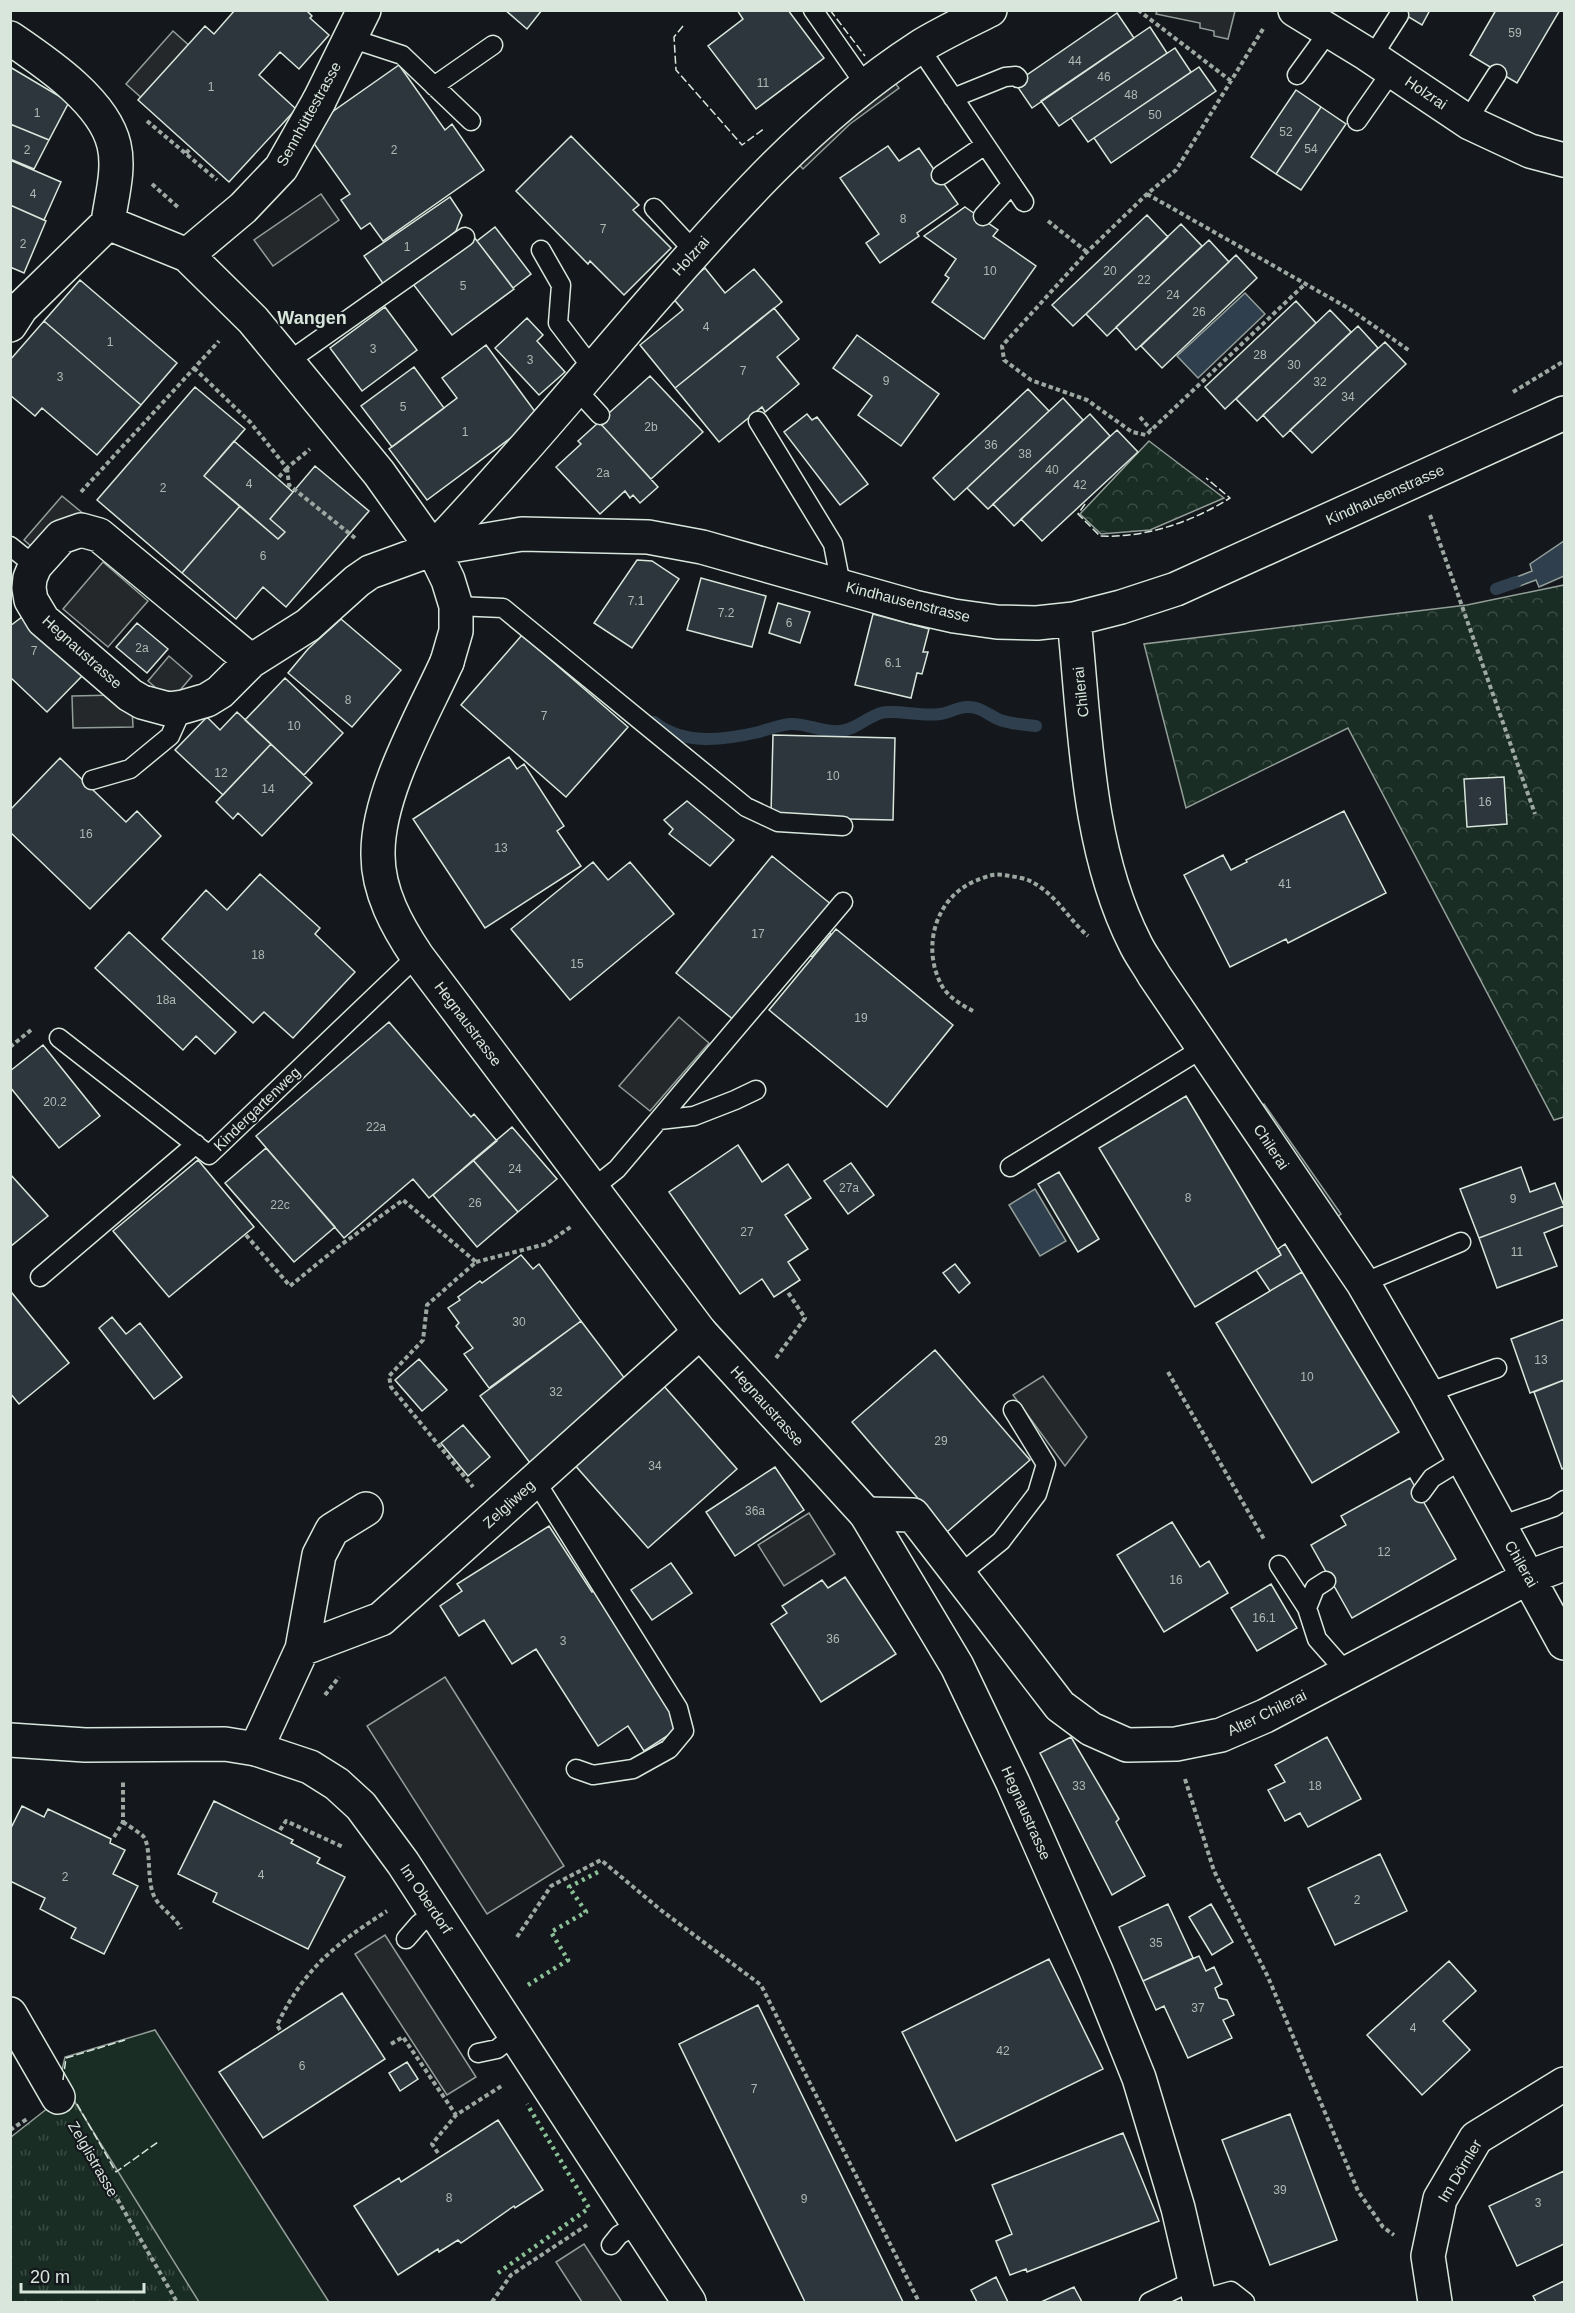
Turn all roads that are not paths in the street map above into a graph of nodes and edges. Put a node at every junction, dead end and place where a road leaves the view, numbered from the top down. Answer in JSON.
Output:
{"nodes":[{"id":1,"x":813,"y":10,"type":"edge"},
{"id":2,"x":975,"y":14,"type":"edge"},
{"id":3,"x":1399,"y":15,"type":"dead end"},
{"id":4,"x":1282,"y":16,"type":"edge"},
{"id":5,"x":357,"y":24,"type":"edge"},
{"id":6,"x":1329,"y":31,"type":"junction"},
{"id":7,"x":10,"y":38,"type":"edge"},
{"id":8,"x":493,"y":45,"type":"dead end"},
{"id":9,"x":919,"y":48,"type":"junction"},
{"id":10,"x":1382,"y":64,"type":"junction"},
{"id":11,"x":1497,"y":74,"type":"dead end"},
{"id":12,"x":1296,"y":75,"type":"dead end"},
{"id":13,"x":1018,"y":78,"type":"dead end"},
{"id":14,"x":434,"y":86,"type":"junction"},
{"id":15,"x":866,"y":86,"type":"junction"},
{"id":16,"x":953,"y":98,"type":"junction"},
{"id":17,"x":471,"y":121,"type":"dead end"},
{"id":18,"x":1357,"y":121,"type":"dead end"},
{"id":19,"x":1467,"y":121,"type":"junction"},
{"id":20,"x":985,"y":145,"type":"junction"},
{"id":21,"x":1564,"y":160,"type":"edge"},
{"id":22,"x":941,"y":175,"type":"dead end"},
{"id":23,"x":1012,"y":184,"type":"junction"},
{"id":24,"x":1024,"y":202,"type":"road end"},
{"id":25,"x":654,"y":208,"type":"dead end"},
{"id":26,"x":983,"y":216,"type":"dead end"},
{"id":27,"x":108,"y":223,"type":"junction"},
{"id":28,"x":465,"y":237,"type":"dead end"},
{"id":29,"x":541,"y":250,"type":"dead end"},
{"id":30,"x":695,"y":252,"type":"junction"},
{"id":31,"x":187,"y":255,"type":"junction"},
{"id":32,"x":14,"y":313,"type":"edge"},
{"id":33,"x":289,"y":361,"type":"junction"},
{"id":34,"x":584,"y":379,"type":"junction"},
{"id":35,"x":1564,"y":413,"type":"edge"},
{"id":36,"x":600,"y":415,"type":"dead end"},
{"id":37,"x":758,"y":421,"type":"dead end"},
{"id":38,"x":10,"y":546,"type":"edge"},
{"id":39,"x":432,"y":549,"type":"junction"},
{"id":40,"x":35,"y":566,"type":"junction"},
{"id":41,"x":841,"y":585,"type":"junction"},
{"id":42,"x":456,"y":606,"type":"junction"},
{"id":43,"x":1074,"y":619,"type":"junction"},
{"id":44,"x":251,"y":660,"type":"junction"},
{"id":45,"x":183,"y":707,"type":"junction"},
{"id":46,"x":92,"y":780,"type":"dead end"},
{"id":47,"x":843,"y":826,"type":"dead end"},
{"id":48,"x":843,"y":902,"type":"dead end"},
{"id":49,"x":417,"y":956,"type":"junction"},
{"id":50,"x":59,"y":1038,"type":"dead end"},
{"id":51,"x":1203,"y":1048,"type":"junction"},
{"id":52,"x":756,"y":1089,"type":"dead end"},
{"id":53,"x":659,"y":1120,"type":"junction"},
{"id":54,"x":196,"y":1144,"type":"junction"},
{"id":55,"x":1010,"y":1167,"type":"dead end"},
{"id":56,"x":592,"y":1189,"type":"junction"},
{"id":57,"x":1461,"y":1242,"type":"dead end"},
{"id":58,"x":40,"y":1277,"type":"dead end"},
{"id":59,"x":1363,"y":1283,"type":"junction"},
{"id":60,"x":700,"y":1332,"type":"junction"},
{"id":61,"x":1497,"y":1368,"type":"dead end"},
{"id":62,"x":1427,"y":1393,"type":"junction"},
{"id":63,"x":1012,"y":1410,"type":"dead end"},
{"id":64,"x":1463,"y":1459,"type":"junction"},
{"id":65,"x":535,"y":1480,"type":"junction"},
{"id":66,"x":1421,"y":1493,"type":"dead end"},
{"id":67,"x":1564,"y":1500,"type":"edge"},
{"id":68,"x":366,"y":1509,"type":"dead end"},
{"id":69,"x":866,"y":1514,"type":"junction"},
{"id":70,"x":1500,"y":1526,"type":"junction"},
{"id":71,"x":1564,"y":1564,"type":"edge"},
{"id":72,"x":1279,"y":1565,"type":"road end"},
{"id":73,"x":959,"y":1575,"type":"junction"},
{"id":74,"x":1529,"y":1577,"type":"junction"},
{"id":75,"x":1326,"y":1581,"type":"dead end"},
{"id":76,"x":1307,"y":1608,"type":"junction"},
{"id":77,"x":1564,"y":1643,"type":"edge"},
{"id":78,"x":302,"y":1649,"type":"junction"},
{"id":79,"x":1347,"y":1673,"type":"junction"},
{"id":80,"x":10,"y":1740,"type":"edge"},
{"id":81,"x":256,"y":1749,"type":"junction"},
{"id":82,"x":576,"y":1769,"type":"dead end"},
{"id":83,"x":428,"y":1902,"type":"junction"},
{"id":84,"x":406,"y":1939,"type":"dead end"},
{"id":85,"x":10,"y":2014,"type":"edge"},
{"id":86,"x":516,"y":2034,"type":"junction"},
{"id":87,"x":478,"y":2053,"type":"dead end"},
{"id":88,"x":1564,"y":2084,"type":"edge"},
{"id":89,"x":58,"y":2097,"type":"road end"},
{"id":90,"x":638,"y":2224,"type":"junction"},
{"id":91,"x":611,"y":2245,"type":"dead end"},
{"id":92,"x":1196,"y":2296,"type":"edge"},
{"id":93,"x":689,"y":2302,"type":"edge"},
{"id":94,"x":1149,"y":2302,"type":"edge"},
{"id":95,"x":1245,"y":2302,"type":"edge"},
{"id":96,"x":1435,"y":2302,"type":"edge"}],
"edges":[{"from":1,"to":15,"type":"lane"},
{"from":2,"to":9,"type":"street","name":"Holzrai"},
{"from":3,"to":10,"type":"lane"},
{"from":4,"to":6,"type":"street","name":"Holzrai"},
{"from":5,"to":14,"type":"lane"},
{"from":5,"to":31,"type":"street","name":"Sennhüttestrasse"},
{"from":6,"to":10,"type":"street","name":"Holzrai"},
{"from":6,"to":12,"type":"lane"},
{"from":7,"to":27,"type":"street"},
{"from":8,"to":14,"type":"lane"},
{"from":9,"to":15,"type":"street","name":"Holzrai"},
{"from":9,"to":16,"type":"lane"},
{"from":10,"to":18,"type":"lane"},
{"from":10,"to":19,"type":"street","name":"Holzrai"},
{"from":11,"to":19,"type":"lane"},
{"from":13,"to":16,"type":"lane"},
{"from":14,"to":17,"type":"lane"},
{"from":15,"to":30,"type":"street","name":"Holzrai"},
{"from":16,"to":20,"type":"lane"},
{"from":19,"to":21,"type":"street","name":"Holzrai"},
{"from":20,"to":22,"type":"lane"},
{"from":20,"to":23,"type":"lane"},
{"from":23,"to":24,"type":"lane"},
{"from":23,"to":26,"type":"lane"},
{"from":25,"to":30,"type":"lane"},
{"from":27,"to":31,"type":"street"},
{"from":27,"to":32,"type":"street"},
{"from":28,"to":33,"type":"lane"},
{"from":29,"to":34,"type":"lane"},
{"from":30,"to":34,"type":"street","name":"Holzrai"},
{"from":31,"to":33,"type":"street","name":"Hegnaustrasse"},
{"from":33,"to":39,"type":"street","name":"Hegnaustrasse"},
{"from":34,"to":36,"type":"lane"},
{"from":34,"to":39,"type":"street","name":"Holzrai"},
{"from":35,"to":43,"type":"street","name":"Kindhausenstrasse"},
{"from":37,"to":41,"type":"lane"},
{"from":38,"to":40,"type":"lane"},
{"from":39,"to":41,"type":"street","name":"Kindhausenstrasse"},
{"from":39,"to":42,"type":"street","name":"Hegnaustrasse"},
{"from":39,"to":44,"type":"street","name":"Hegnaustrasse"},
{"from":40,"to":44,"type":"street"},
{"from":40,"to":45,"type":"street","name":"Hegnaustrasse"},
{"from":41,"to":43,"type":"street","name":"Kindhausenstrasse"},
{"from":42,"to":47,"type":"lane"},
{"from":42,"to":49,"type":"street","name":"Hegnaustrasse"},
{"from":43,"to":51,"type":"street","name":"Chilerai"},
{"from":44,"to":45,"type":"street","name":"Hegnaustrasse"},
{"from":45,"to":46,"type":"lane"},
{"from":48,"to":53,"type":"lane"},
{"from":49,"to":54,"type":"lane","name":"Kindergartenweg"},
{"from":49,"to":56,"type":"street","name":"Hegnaustrasse"},
{"from":50,"to":54,"type":"lane","name":"Kindergartenweg"},
{"from":51,"to":55,"type":"lane"},
{"from":51,"to":59,"type":"street","name":"Chilerai"},
{"from":52,"to":53,"type":"lane"},
{"from":53,"to":56,"type":"lane"},
{"from":54,"to":58,"type":"lane"},
{"from":56,"to":60,"type":"street","name":"Hegnaustrasse"},
{"from":57,"to":59,"type":"lane"},
{"from":59,"to":62,"type":"street","name":"Chilerai"},
{"from":60,"to":65,"type":"street","name":"Zelgliweg"},
{"from":60,"to":69,"type":"street","name":"Hegnaustrasse"},
{"from":61,"to":62,"type":"lane"},
{"from":62,"to":64,"type":"street","name":"Chilerai"},
{"from":63,"to":73,"type":"lane"},
{"from":64,"to":66,"type":"lane"},
{"from":64,"to":70,"type":"street","name":"Chilerai"},
{"from":65,"to":78,"type":"street","name":"Zelgliweg"},
{"from":65,"to":82,"type":"lane"},
{"from":67,"to":70,"type":"lane"},
{"from":68,"to":78,"type":"street"},
{"from":69,"to":73,"type":"street","name":"Alter Chilerai"},
{"from":69,"to":92,"type":"street","name":"Hegnaustrasse"},
{"from":70,"to":74,"type":"street","name":"Chilerai"},
{"from":71,"to":74,"type":"street","name":"Alter Chilerai"},
{"from":72,"to":76,"type":"lane"},
{"from":73,"to":79,"type":"street","name":"Alter Chilerai"},
{"from":74,"to":77,"type":"street","name":"Chilerai"},
{"from":74,"to":79,"type":"street","name":"Alter Chilerai"},
{"from":75,"to":76,"type":"lane"},
{"from":76,"to":79,"type":"lane"},
{"from":78,"to":81,"type":"street"},
{"from":80,"to":81,"type":"street","name":"Im Oberdorf"},
{"from":81,"to":83,"type":"street","name":"Im Oberdorf"},
{"from":83,"to":84,"type":"lane"},
{"from":83,"to":86,"type":"street","name":"Im Oberdorf"},
{"from":85,"to":89,"type":"street"},
{"from":86,"to":87,"type":"lane"},
{"from":86,"to":90,"type":"street","name":"Im Oberdorf"},
{"from":88,"to":96,"type":"street","name":"Im Dörnler"},
{"from":90,"to":91,"type":"lane"},
{"from":90,"to":93,"type":"street","name":"Im Oberdorf"},
{"from":92,"to":94,"type":"lane"},
{"from":92,"to":95,"type":"lane"}]}
